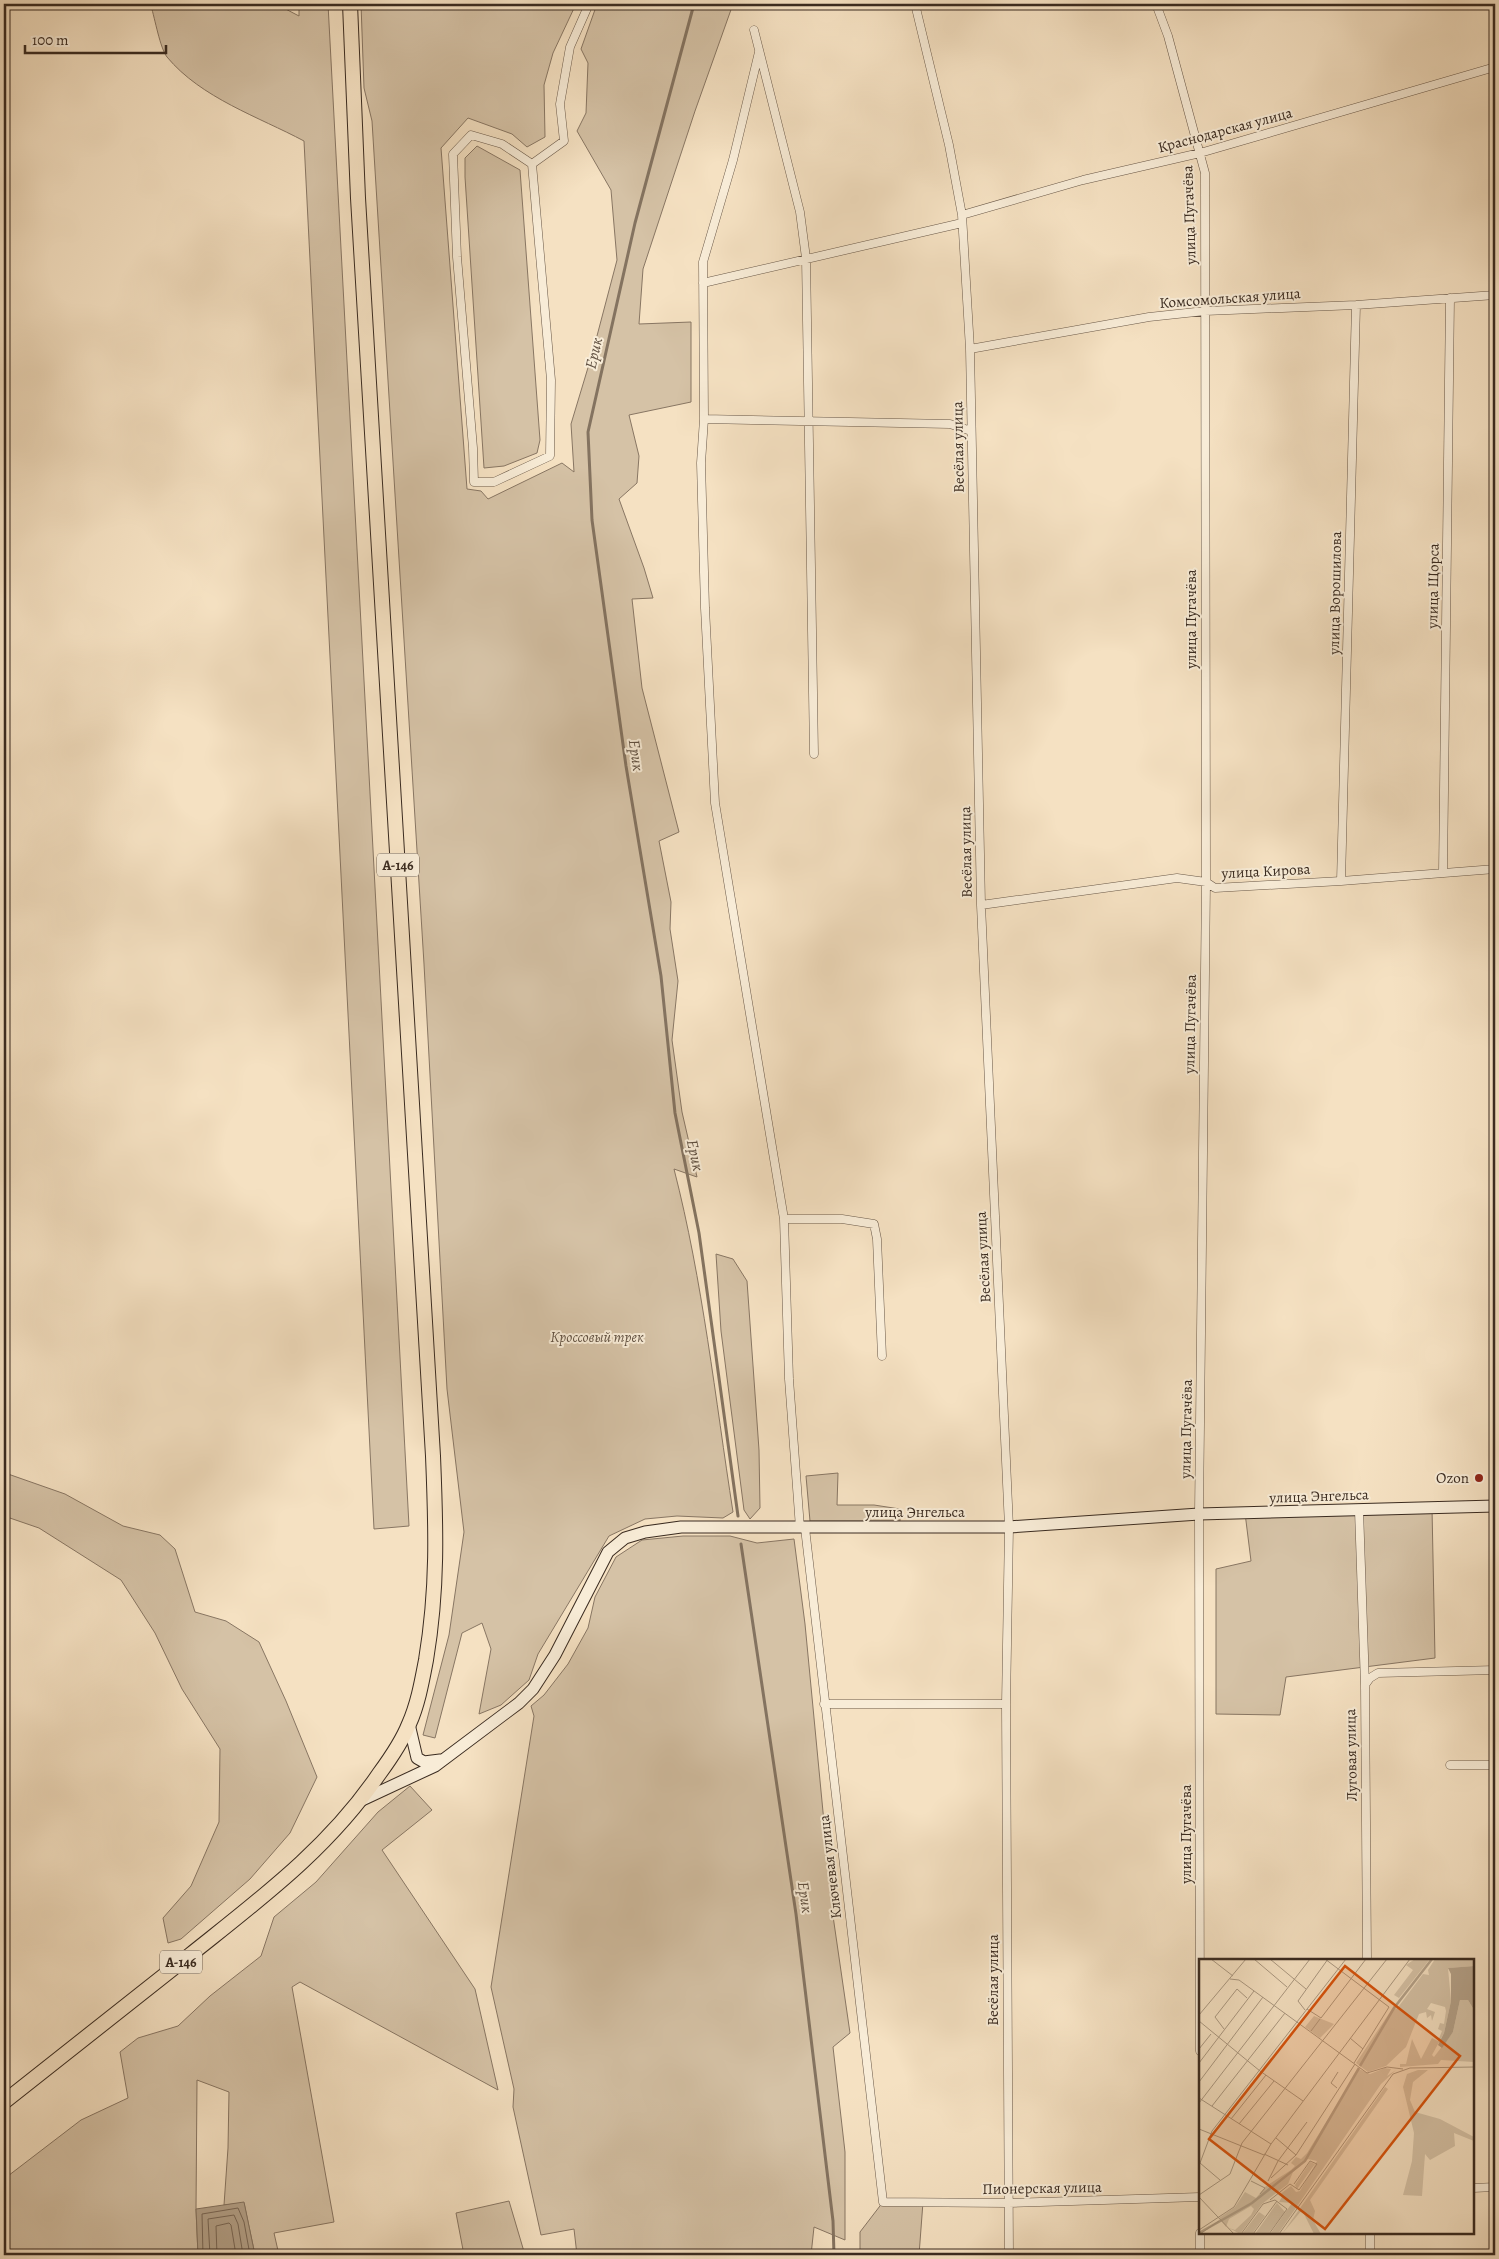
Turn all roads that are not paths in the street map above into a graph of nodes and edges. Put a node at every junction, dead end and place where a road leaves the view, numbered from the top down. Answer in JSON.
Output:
{"nodes":[{"id":1,"x":350,"y":4,"type":"edge"},
{"id":2,"x":589,"y":4,"type":"edge"},
{"id":3,"x":915,"y":4,"type":"edge"},
{"id":4,"x":1156,"y":4,"type":"edge"},
{"id":5,"x":754,"y":30,"type":"dead end"},
{"id":6,"x":759,"y":51,"type":"junction"},
{"id":7,"x":1495,"y":67,"type":"edge"},
{"id":8,"x":1200,"y":153,"type":"junction"},
{"id":9,"x":532,"y":164,"type":"junction"},
{"id":10,"x":962,"y":219,"type":"junction"},
{"id":11,"x":806,"y":258,"type":"junction"},
{"id":12,"x":703,"y":283,"type":"junction"},
{"id":13,"x":1495,"y":295,"type":"edge"},
{"id":14,"x":1450,"y":298,"type":"junction"},
{"id":15,"x":1356,"y":305,"type":"junction"},
{"id":16,"x":1204,"y":312,"type":"junction"},
{"id":17,"x":970,"y":349,"type":"junction"},
{"id":18,"x":704,"y":419,"type":"junction"},
{"id":19,"x":807,"y":422,"type":"junction"},
{"id":20,"x":971,"y":431,"type":"junction"},
{"id":21,"x":814,"y":754,"type":"dead end"},
{"id":22,"x":1495,"y":869,"type":"edge"},
{"id":23,"x":1443,"y":873,"type":"junction"},
{"id":24,"x":1341,"y":881,"type":"junction"},
{"id":25,"x":1206,"y":882,"type":"junction"},
{"id":26,"x":980,"y":904,"type":"junction"},
{"id":27,"x":784,"y":1219,"type":"junction"},
{"id":28,"x":882,"y":1356,"type":"dead end"},
{"id":29,"x":1495,"y":1506,"type":"edge"},
{"id":30,"x":1359,"y":1510,"type":"junction"},
{"id":31,"x":1198,"y":1514,"type":"junction"},
{"id":32,"x":1009,"y":1527,"type":"junction"},
{"id":33,"x":802,"y":1528,"type":"junction"},
{"id":34,"x":1495,"y":1670,"type":"edge"},
{"id":35,"x":1365,"y":1685,"type":"junction"},
{"id":36,"x":824,"y":1704,"type":"junction"},
{"id":37,"x":1006,"y":1704,"type":"junction"},
{"id":38,"x":409,"y":1724,"type":"junction"},
{"id":39,"x":446,"y":1758,"type":"junction"},
{"id":40,"x":1450,"y":1765,"type":"dead end"},
{"id":41,"x":1495,"y":1765,"type":"edge"},
{"id":42,"x":362,"y":1800,"type":"junction"},
{"id":43,"x":1200,"y":1959,"type":"edge"},
{"id":44,"x":1367,"y":1959,"type":"edge"},
{"id":45,"x":4,"y":2102,"type":"edge"},
{"id":46,"x":1495,"y":2187,"type":"edge"},
{"id":47,"x":1474,"y":2188,"type":"edge"},
{"id":48,"x":1199,"y":2197,"type":"edge"},
{"id":49,"x":884,"y":2202,"type":"joint"},
{"id":50,"x":1008,"y":2203,"type":"junction"},
{"id":51,"x":1200,"y":2234,"type":"edge"},
{"id":52,"x":1370,"y":2234,"type":"edge"},
{"id":53,"x":1009,"y":2255,"type":"edge"},
{"id":54,"x":1200,"y":2255,"type":"edge"},
{"id":55,"x":1370,"y":2255,"type":"edge"}],
"edges":[{"from":1,"to":38,"type":"highway","number":"А-146"},
{"from":2,"to":9,"type":"street"},
{"from":3,"to":10,"type":"street","name":"Весёлая улица"},
{"from":4,"to":8,"type":"street","name":"улица Пугачёва"},
{"from":5,"to":6,"type":"street"},
{"from":6,"to":11,"type":"street"},
{"from":6,"to":12,"type":"street","name":"Ключевая улица"},
{"from":7,"to":8,"type":"street","name":"Краснодарская улица"},
{"from":8,"to":10,"type":"street","name":"Краснодарская улица"},
{"from":8,"to":16,"type":"street","name":"улица Пугачёва"},
{"from":9,"to":9,"type":"street"},
{"from":10,"to":11,"type":"street","name":"Краснодарская улица"},
{"from":10,"to":17,"type":"street","name":"Весёлая улица"},
{"from":11,"to":12,"type":"street","name":"Краснодарская улица"},
{"from":11,"to":19,"type":"street"},
{"from":12,"to":18,"type":"street","name":"Ключевая улица"},
{"from":13,"to":14,"type":"street","name":"Комсомольская улица"},
{"from":14,"to":15,"type":"street","name":"Комсомольская улица"},
{"from":14,"to":23,"type":"street","name":"улица Щорса"},
{"from":15,"to":16,"type":"street","name":"Комсомольская улица"},
{"from":15,"to":24,"type":"street","name":"улица Ворошилова"},
{"from":16,"to":17,"type":"street","name":"Комсомольская улица"},
{"from":16,"to":25,"type":"street","name":"улица Пугачёва"},
{"from":17,"to":20,"type":"street","name":"Весёлая улица"},
{"from":18,"to":19,"type":"street"},
{"from":18,"to":27,"type":"street","name":"Ключевая улица"},
{"from":19,"to":20,"type":"street"},
{"from":19,"to":21,"type":"street"},
{"from":20,"to":26,"type":"street","name":"Весёлая улица"},
{"from":22,"to":23,"type":"street","name":"улица Кирова"},
{"from":23,"to":24,"type":"street","name":"улица Кирова"},
{"from":24,"to":25,"type":"street","name":"улица Кирова"},
{"from":25,"to":26,"type":"street","name":"улица Кирова"},
{"from":25,"to":31,"type":"street","name":"улица Пугачёва"},
{"from":26,"to":32,"type":"street","name":"Весёлая улица"},
{"from":27,"to":28,"type":"street"},
{"from":27,"to":33,"type":"street","name":"Ключевая улица"},
{"from":29,"to":30,"type":"street","name":"улица Энгельса"},
{"from":30,"to":31,"type":"street","name":"улица Энгельса"},
{"from":30,"to":35,"type":"street","name":"Луговая улица"},
{"from":31,"to":32,"type":"street","name":"улица Энгельса"},
{"from":31,"to":43,"type":"street","name":"улица Пугачёва"},
{"from":32,"to":33,"type":"street","name":"улица Энгельса"},
{"from":32,"to":37,"type":"street","name":"Весёлая улица"},
{"from":33,"to":36,"type":"street","name":"Ключевая улица"},
{"from":33,"to":39,"type":"street","name":"улица Энгельса"},
{"from":34,"to":35,"type":"street"},
{"from":35,"to":44,"type":"street","name":"Луговая улица"},
{"from":36,"to":37,"type":"street"},
{"from":36,"to":49,"type":"street","name":"Ключевая улица"},
{"from":37,"to":50,"type":"street","name":"Весёлая улица"},
{"from":38,"to":39,"type":"street"},
{"from":38,"to":42,"type":"highway","number":"А-146"},
{"from":39,"to":42,"type":"street","name":"улица Энгельса"},
{"from":40,"to":41,"type":"street"},
{"from":42,"to":45,"type":"highway","number":"А-146"},
{"from":46,"to":47,"type":"street"},
{"from":48,"to":50,"type":"street","name":"Пионерская улица"},
{"from":49,"to":50,"type":"street","name":"Пионерская улица"},
{"from":50,"to":53,"type":"street","name":"Весёлая улица"},
{"from":51,"to":54,"type":"street"},
{"from":52,"to":55,"type":"street"}]}
